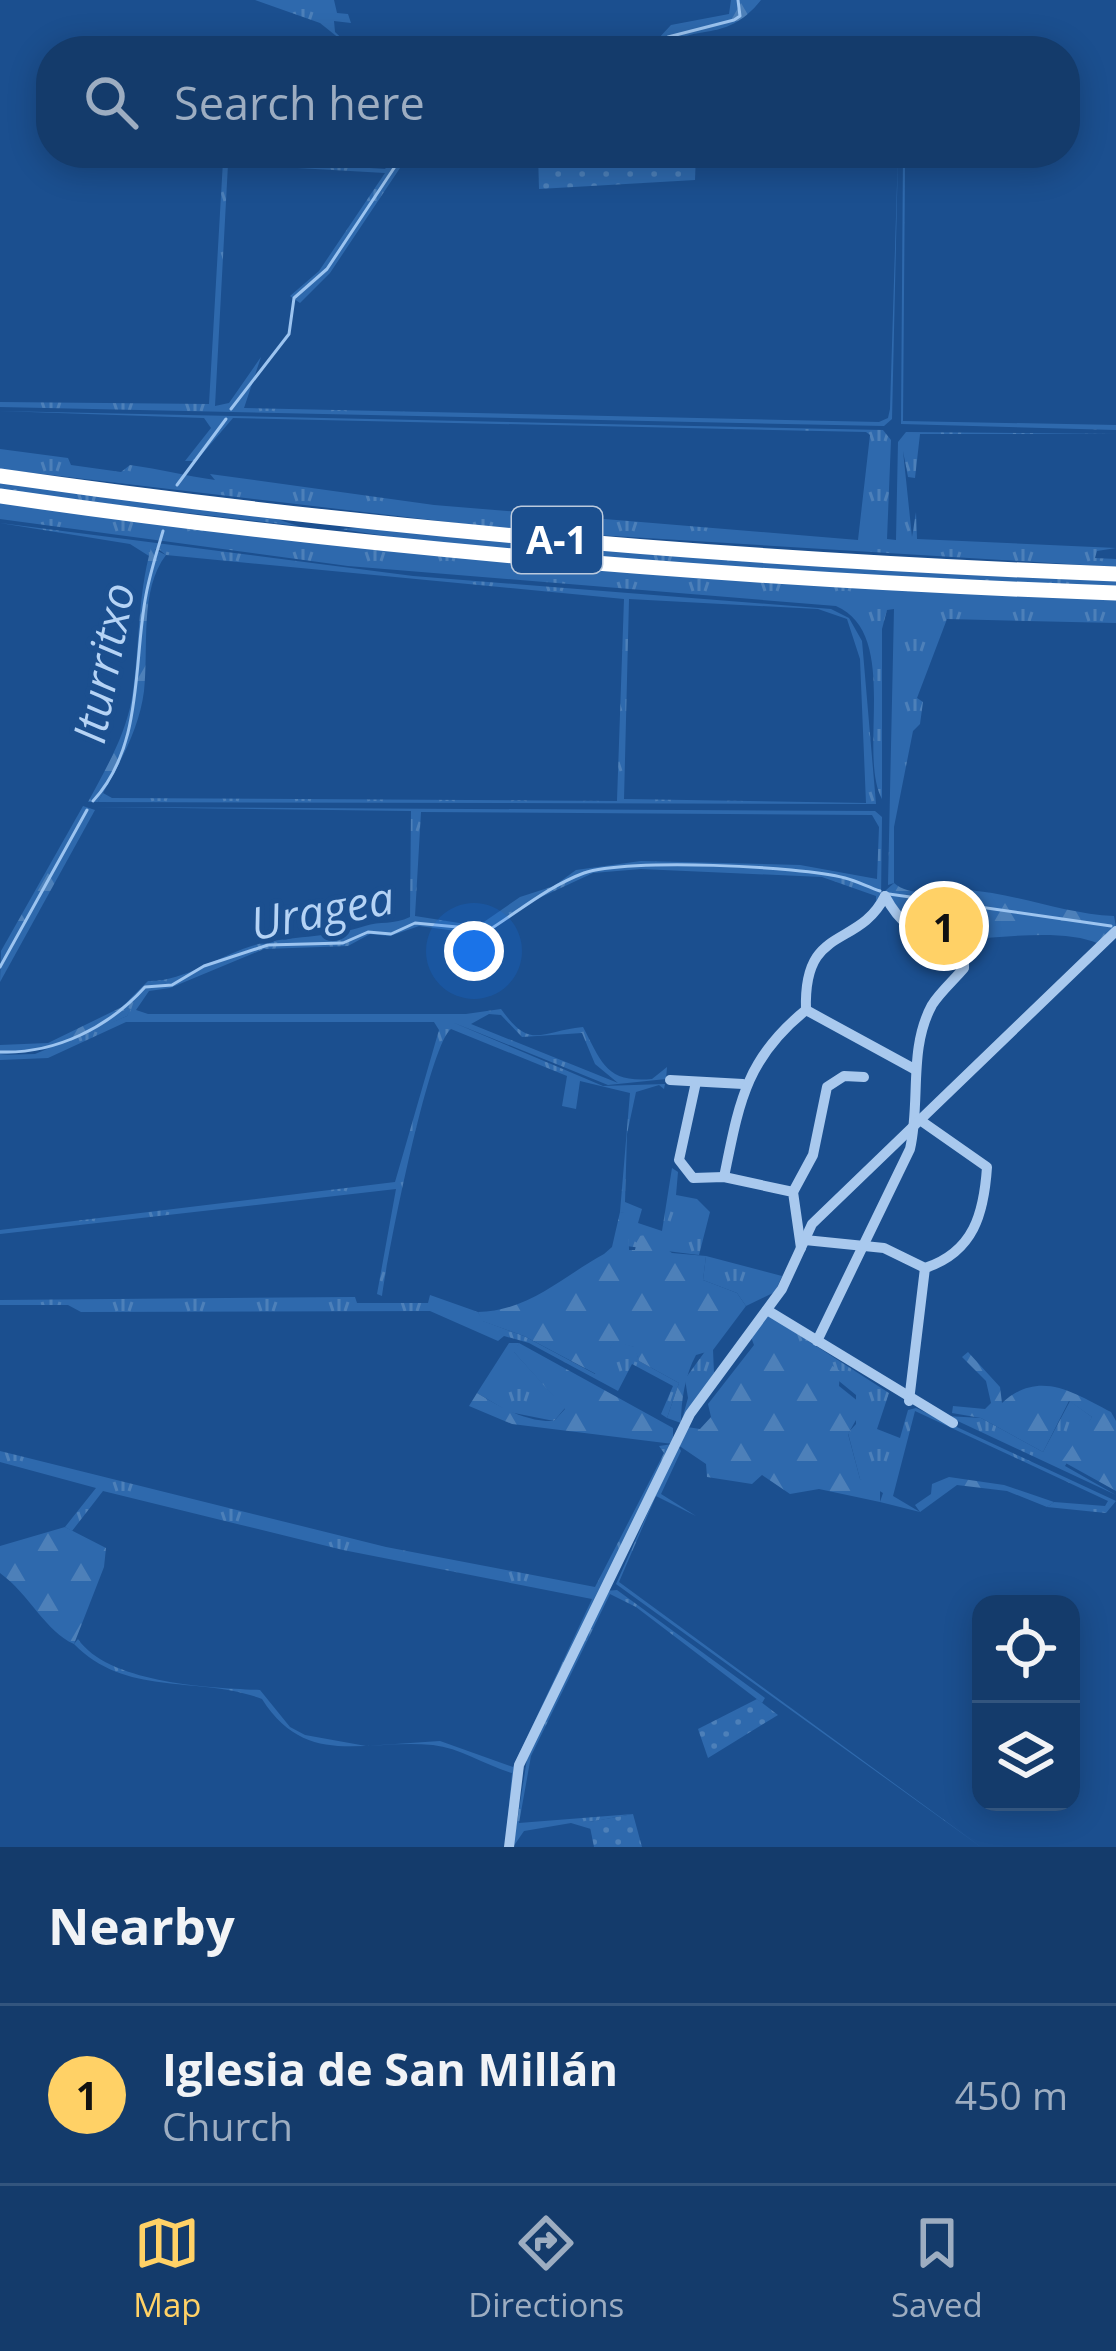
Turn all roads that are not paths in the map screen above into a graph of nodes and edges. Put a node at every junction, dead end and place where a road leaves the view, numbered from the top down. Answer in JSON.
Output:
{"nodes":[{"id":1,"x":0,"y":476,"type":"edge"},
{"id":2,"x":0,"y":496,"type":"edge"},
{"id":3,"x":1116,"y":574,"type":"edge"},
{"id":4,"x":1116,"y":593,"type":"edge"},
{"id":5,"x":1116,"y":931,"type":"edge"},
{"id":6,"x":806,"y":1010,"type":"junction"},
{"id":7,"x":916,"y":1070,"type":"junction"},
{"id":8,"x":864,"y":1077,"type":"dead end"},
{"id":9,"x":670,"y":1080,"type":"dead end"},
{"id":10,"x":697,"y":1082,"type":"junction"},
{"id":11,"x":743,"y":1084,"type":"junction"},
{"id":12,"x":917,"y":1118,"type":"junction"},
{"id":13,"x":724,"y":1177,"type":"junction"},
{"id":14,"x":793,"y":1192,"type":"junction"},
{"id":15,"x":803,"y":1244,"type":"junction"},
{"id":16,"x":866,"y":1245,"type":"junction"},
{"id":17,"x":925,"y":1268,"type":"junction"},
{"id":18,"x":767,"y":1310,"type":"junction"},
{"id":19,"x":817,"y":1341,"type":"junction"},
{"id":20,"x":909,"y":1401,"type":"junction"},
{"id":21,"x":953,"y":1424,"type":"dead end"},
{"id":22,"x":509,"y":1847,"type":"edge"}],
"edges":[{"from":1,"to":3,"type":"highway","number":"A-1"},
{"from":2,"to":4,"type":"highway","number":"A-1"},
{"from":5,"to":12,"type":"street"},
{"from":6,"to":7,"type":"street"},
{"from":6,"to":7,"type":"street"},
{"from":6,"to":11,"type":"street"},
{"from":7,"to":12,"type":"street"},
{"from":8,"to":14,"type":"street"},
{"from":9,"to":10,"type":"street"},
{"from":10,"to":11,"type":"street"},
{"from":10,"to":13,"type":"street"},
{"from":11,"to":13,"type":"street"},
{"from":12,"to":15,"type":"street"},
{"from":12,"to":16,"type":"street"},
{"from":12,"to":17,"type":"street"},
{"from":13,"to":14,"type":"street"},
{"from":14,"to":15,"type":"street"},
{"from":15,"to":16,"type":"street"},
{"from":15,"to":18,"type":"street"},
{"from":16,"to":17,"type":"street"},
{"from":16,"to":19,"type":"street"},
{"from":17,"to":20,"type":"street"},
{"from":18,"to":19,"type":"street"},
{"from":18,"to":22,"type":"street"},
{"from":19,"to":20,"type":"street"},
{"from":20,"to":21,"type":"street"}]}
